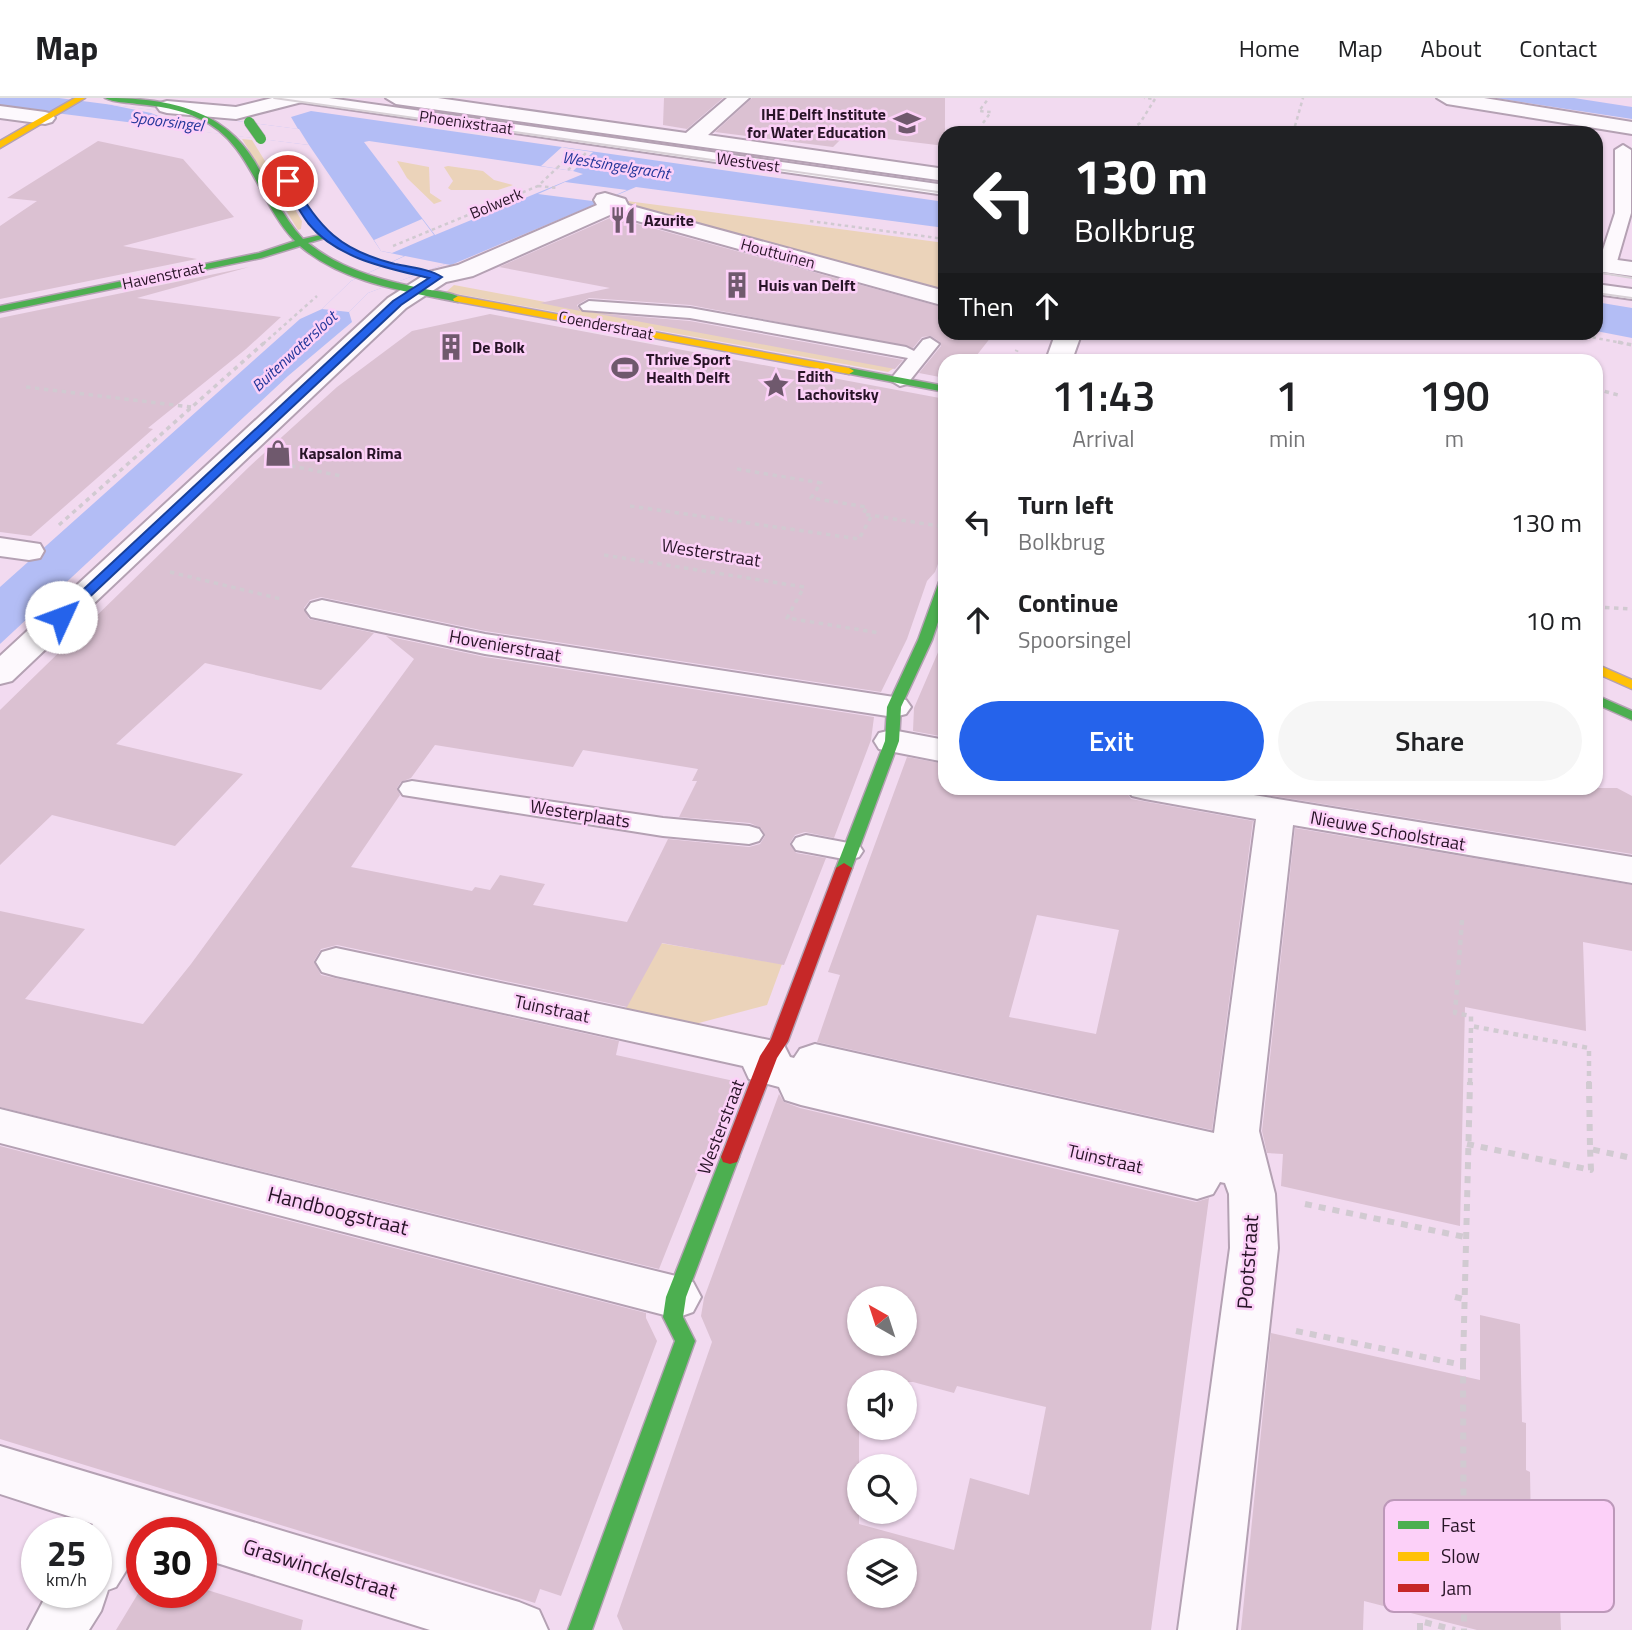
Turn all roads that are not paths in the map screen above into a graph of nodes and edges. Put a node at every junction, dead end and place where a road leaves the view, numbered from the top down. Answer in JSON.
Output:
{"nodes":[{"id":1,"x":109,"y":98,"type":"edge"},
{"id":2,"x":193,"y":98,"type":"edge"},
{"id":3,"x":297,"y":98,"type":"edge"},
{"id":4,"x":396,"y":98,"type":"edge"},
{"id":5,"x":535,"y":98,"type":"edge"},
{"id":6,"x":739,"y":98,"type":"edge"},
{"id":7,"x":1447,"y":98,"type":"edge"},
{"id":8,"x":80,"y":99,"type":"edge"},
{"id":9,"x":589,"y":104,"type":"dead end"},
{"id":10,"x":167,"y":107,"type":"junction"},
{"id":11,"x":0,"y":112,"type":"edge"},
{"id":12,"x":515,"y":115,"type":"junction"},
{"id":13,"x":50,"y":116,"type":"junction"},
{"id":14,"x":243,"y":118,"type":"junction"},
{"id":15,"x":498,"y":127,"type":"junction"},
{"id":16,"x":559,"y":128,"type":"junction"},
{"id":17,"x":1632,"y":128,"type":"edge"},
{"id":18,"x":691,"y":140,"type":"junction"},
{"id":19,"x":0,"y":145,"type":"edge"},
{"id":20,"x":1623,"y":150,"type":"dead end"},
{"id":21,"x":270,"y":153,"type":"dead end"},
{"id":22,"x":938,"y":173,"type":"edge"},
{"id":23,"x":938,"y":189,"type":"edge"},
{"id":24,"x":313,"y":222,"type":"dead end"},
{"id":25,"x":300,"y":243,"type":"junction"},
{"id":26,"x":1603,"y":260,"type":"edge"},
{"id":27,"x":1603,"y":265,"type":"edge"},
{"id":28,"x":1632,"y":269,"type":"edge"},
{"id":29,"x":421,"y":278,"type":"junction"},
{"id":30,"x":473,"y":284,"type":"dead end"},
{"id":31,"x":1603,"y":290,"type":"edge"},
{"id":32,"x":1632,"y":294,"type":"edge"},
{"id":33,"x":938,"y":297,"type":"edge"},
{"id":34,"x":582,"y":305,"type":"dead end"},
{"id":35,"x":0,"y":309,"type":"edge"},
{"id":36,"x":930,"y":344,"type":"dead end"},
{"id":37,"x":912,"y":367,"type":"junction"},
{"id":38,"x":938,"y":384,"type":"edge"},
{"id":39,"x":938,"y":602,"type":"edge"},
{"id":40,"x":323,"y":610,"type":"road end"},
{"id":41,"x":1603,"y":671,"type":"edge"},
{"id":42,"x":0,"y":674,"type":"edge"},
{"id":43,"x":1632,"y":685,"type":"edge"},
{"id":44,"x":1603,"y":702,"type":"edge"},
{"id":45,"x":1632,"y":716,"type":"edge"},
{"id":46,"x":893,"y":724,"type":"junction"},
{"id":47,"x":938,"y":747,"type":"edge"},
{"id":48,"x":412,"y":789,"type":"dead end"},
{"id":49,"x":1183,"y":795,"type":"edge"},
{"id":50,"x":1276,"y":812,"type":"junction"},
{"id":51,"x":749,"y":835,"type":"dead end"},
{"id":52,"x":806,"y":844,"type":"dead end"},
{"id":53,"x":849,"y":851,"type":"junction"},
{"id":54,"x":1632,"y":870,"type":"edge"},
{"id":55,"x":336,"y":962,"type":"dead end"},
{"id":56,"x":780,"y":1067,"type":"junction"},
{"id":57,"x":0,"y":1126,"type":"edge"},
{"id":58,"x":1232,"y":1174,"type":"junction"},
{"id":59,"x":676,"y":1297,"type":"junction"},
{"id":60,"x":0,"y":1470,"type":"edge"},
{"id":61,"x":133,"y":1511,"type":"junction"},
{"id":62,"x":112,"y":1543,"type":"edge"},
{"id":63,"x":71,"y":1608,"type":"edge"},
{"id":64,"x":57,"y":1630,"type":"edge"},
{"id":65,"x":519,"y":1630,"type":"edge"},
{"id":66,"x":580,"y":1630,"type":"edge"},
{"id":67,"x":1207,"y":1630,"type":"edge"}],
"edges":[{"from":1,"to":10,"type":"street","name":"Phoenixstraat"},
{"from":2,"to":14,"type":"street"},
{"from":3,"to":14,"type":"street","name":"Phoenixstraat"},
{"from":3,"to":15,"type":"lane","name":"Phoenixstraat"},
{"from":4,"to":12,"type":"street","name":"Phoenixstraat"},
{"from":5,"to":12,"type":"street"},
{"from":6,"to":18,"type":"street"},
{"from":7,"to":17,"type":"street"},
{"from":8,"to":13,"type":"street"},
{"from":9,"to":16,"type":"street"},
{"from":10,"to":14,"type":"street","name":"Phoenixstraat"},
{"from":10,"to":25,"type":"street","name":"Phoenixstraat"},
{"from":11,"to":13,"type":"street"},
{"from":12,"to":15,"type":"lane"},
{"from":12,"to":16,"type":"street","name":"Phoenixstraat"},
{"from":13,"to":19,"type":"street"},
{"from":14,"to":21,"type":"street","bridge":true},
{"from":15,"to":16,"type":"lane","name":"Phoenixstraat"},
{"from":16,"to":18,"type":"street","name":"Westvest"},
{"from":16,"to":23,"type":"lane","name":"Westvest"},
{"from":18,"to":22,"type":"street","name":"Westvest"},
{"from":20,"to":26,"type":"lane"},
{"from":24,"to":25,"type":"street","name":"Havenstraat"},
{"from":25,"to":29,"type":"street","name":"Coenderstraat"},
{"from":25,"to":35,"type":"street","name":"Havenstraat"},
{"from":27,"to":28,"type":"street"},
{"from":29,"to":30,"type":"street","name":"Coenderstraat"},
{"from":29,"to":33,"type":"street","name":"Houttuinen"},
{"from":29,"to":37,"type":"street","name":"Coenderstraat"},
{"from":29,"to":42,"type":"street"},
{"from":31,"to":32,"type":"lane"},
{"from":34,"to":37,"type":"lane"},
{"from":36,"to":37,"type":"lane"},
{"from":37,"to":38,"type":"street","name":"Coenderstraat"},
{"from":39,"to":46,"type":"street","name":"Westerstraat"},
{"from":40,"to":46,"type":"street","name":"Hovenierstraat"},
{"from":41,"to":43,"type":"street"},
{"from":44,"to":45,"type":"street"},
{"from":46,"to":47,"type":"street"},
{"from":46,"to":53,"type":"street","name":"Westerstraat"},
{"from":48,"to":51,"type":"lane","name":"Westerplaats"},
{"from":49,"to":50,"type":"street","name":"Nieuwe Schoolstraat"},
{"from":50,"to":54,"type":"street","name":"Nieuwe Schoolstraat"},
{"from":50,"to":58,"type":"street","name":"Pootstraat"},
{"from":52,"to":53,"type":"lane"},
{"from":53,"to":56,"type":"street","name":"Westerstraat"},
{"from":55,"to":56,"type":"street","name":"Tuinstraat"},
{"from":56,"to":58,"type":"street","name":"Tuinstraat"},
{"from":56,"to":59,"type":"street","name":"Westerstraat"},
{"from":57,"to":59,"type":"street","name":"Handboogstraat"},
{"from":58,"to":67,"type":"street","name":"Pootstraat"},
{"from":59,"to":66,"type":"street","name":"Westerstraat"},
{"from":60,"to":61,"type":"street","name":"Graswinckelstraat"},
{"from":61,"to":62,"type":"street"},
{"from":61,"to":65,"type":"street","name":"Graswinckelstraat"},
{"from":63,"to":64,"type":"street"}]}
